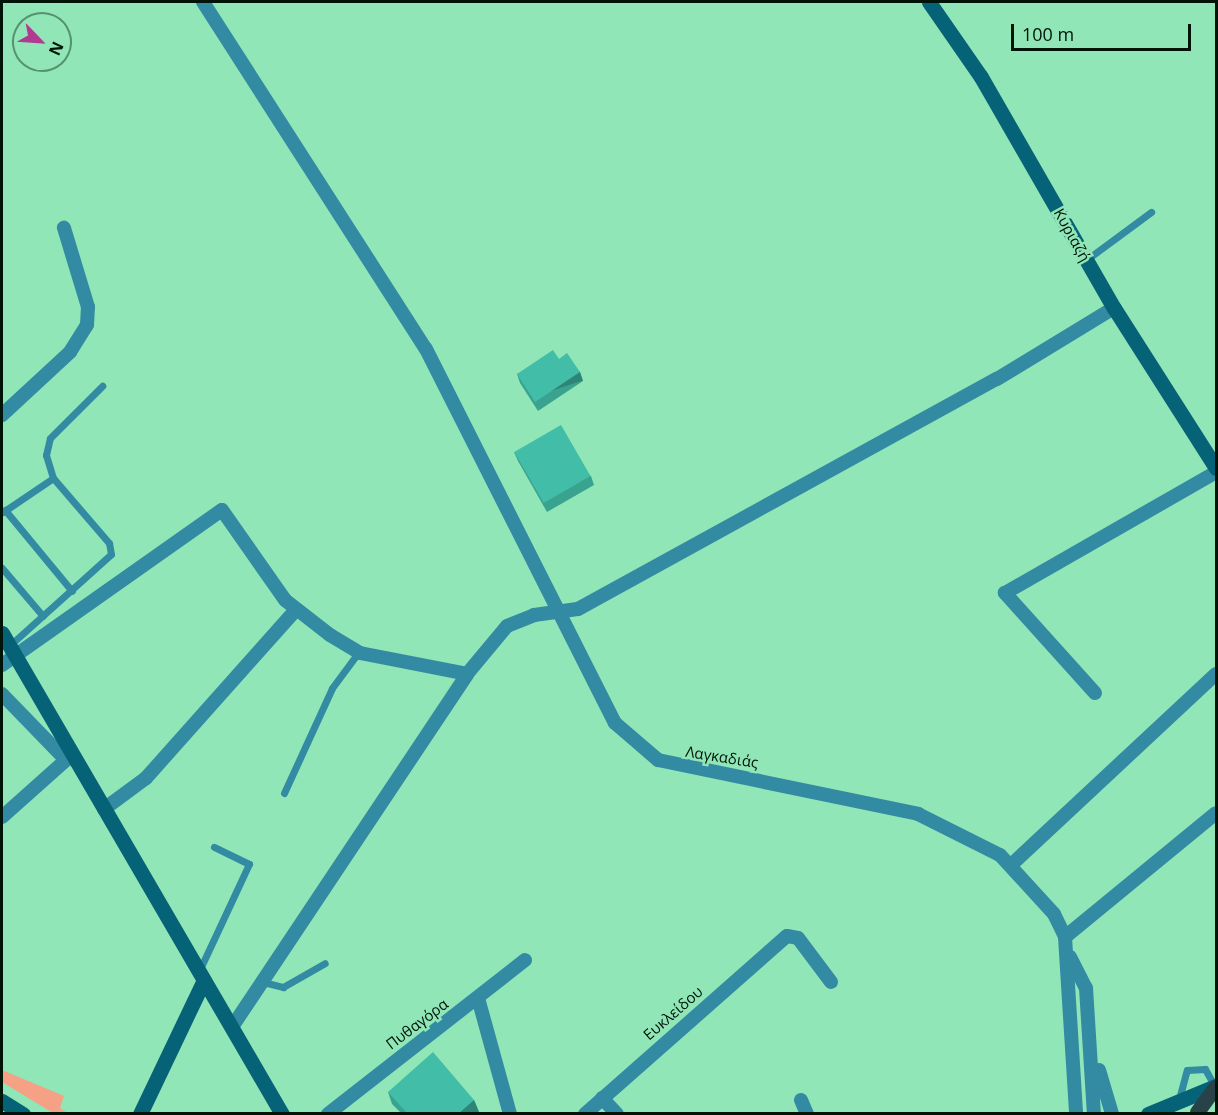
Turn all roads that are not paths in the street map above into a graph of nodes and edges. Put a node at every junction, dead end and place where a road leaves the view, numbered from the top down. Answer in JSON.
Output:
{"nodes":[{"id":1,"x":203,"y":2,"type":"edge"},
{"id":2,"x":929,"y":2,"type":"edge"},
{"id":3,"x":1151,"y":212,"type":"dead end"},
{"id":4,"x":64,"y":228,"type":"dead end"},
{"id":5,"x":1086,"y":260,"type":"junction"},
{"id":6,"x":1114,"y":308,"type":"junction"},
{"id":7,"x":102,"y":386,"type":"dead end"},
{"id":8,"x":2,"y":415,"type":"edge"},
{"id":9,"x":1216,"y":470,"type":"edge"},
{"id":10,"x":53,"y":478,"type":"junction"},
{"id":11,"x":3,"y":512,"type":"edge"},
{"id":12,"x":2,"y":568,"type":"edge"},
{"id":13,"x":72,"y":591,"type":"junction"},
{"id":14,"x":295,"y":611,"type":"junction"},
{"id":15,"x":556,"y":612,"type":"junction"},
{"id":16,"x":43,"y":616,"type":"junction"},
{"id":17,"x":9,"y":645,"type":"edge"},
{"id":18,"x":358,"y":653,"type":"junction"},
{"id":19,"x":2,"y":665,"type":"edge"},
{"id":20,"x":467,"y":674,"type":"junction"},
{"id":21,"x":1216,"y":674,"type":"edge"},
{"id":22,"x":1095,"y":693,"type":"dead end"},
{"id":23,"x":2,"y":694,"type":"edge"},
{"id":24,"x":69,"y":757,"type":"junction"},
{"id":25,"x":284,"y":793,"type":"dead end"},
{"id":26,"x":104,"y":808,"type":"junction"},
{"id":27,"x":1216,"y":813,"type":"edge"},
{"id":28,"x":2,"y":817,"type":"edge"},
{"id":29,"x":214,"y":847,"type":"dead end"},
{"id":30,"x":1011,"y":865,"type":"junction"},
{"id":31,"x":1065,"y":938,"type":"junction"},
{"id":32,"x":1070,"y":957,"type":"junction"},
{"id":33,"x":525,"y":960,"type":"dead end"},
{"id":34,"x":326,"y":963,"type":"dead end"},
{"id":35,"x":202,"y":976,"type":"junction"},
{"id":36,"x":263,"y":982,"type":"junction"},
{"id":37,"x":831,"y":982,"type":"dead end"},
{"id":38,"x":478,"y":998,"type":"junction"},
{"id":39,"x":232,"y":1027,"type":"junction"},
{"id":40,"x":1094,"y":1052,"type":"junction"},
{"id":41,"x":1216,"y":1087,"type":"edge"},
{"id":42,"x":602,"y":1098,"type":"junction"},
{"id":43,"x":801,"y":1100,"type":"dead end"},
{"id":44,"x":2,"y":1101,"type":"edge"},
{"id":45,"x":1179,"y":1102,"type":"junction"},
{"id":46,"x":1216,"y":1104,"type":"edge"},
{"id":47,"x":144,"y":1110,"type":"edge"},
{"id":48,"x":1194,"y":1112,"type":"edge"},
{"id":49,"x":19,"y":1113,"type":"edge"},
{"id":50,"x":282,"y":1113,"type":"edge"},
{"id":51,"x":328,"y":1113,"type":"edge"},
{"id":52,"x":510,"y":1113,"type":"edge"},
{"id":53,"x":585,"y":1113,"type":"edge"},
{"id":54,"x":617,"y":1113,"type":"edge"},
{"id":55,"x":807,"y":1113,"type":"edge"},
{"id":56,"x":1076,"y":1113,"type":"edge"},
{"id":57,"x":1094,"y":1113,"type":"edge"},
{"id":58,"x":1112,"y":1113,"type":"edge"},
{"id":59,"x":1148,"y":1113,"type":"edge"}],
"edges":[{"from":1,"to":15,"type":"street","name":"Λαγκαδιάς"},
{"from":2,"to":5,"type":"street","name":"Κυριαζή"},
{"from":3,"to":5,"type":"lane"},
{"from":4,"to":8,"type":"street"},
{"from":5,"to":6,"type":"street","name":"Κυριαζή"},
{"from":6,"to":9,"type":"street","name":"Κυριαζή"},
{"from":6,"to":15,"type":"street"},
{"from":7,"to":10,"type":"lane"},
{"from":9,"to":22,"type":"street"},
{"from":10,"to":11,"type":"lane"},
{"from":10,"to":13,"type":"lane"},
{"from":11,"to":13,"type":"lane"},
{"from":12,"to":16,"type":"lane"},
{"from":13,"to":16,"type":"lane"},
{"from":14,"to":17,"type":"street"},
{"from":14,"to":18,"type":"street"},
{"from":14,"to":26,"type":"street"},
{"from":15,"to":20,"type":"street"},
{"from":15,"to":30,"type":"street","name":"Λαγκαδιάς"},
{"from":16,"to":17,"type":"lane"},
{"from":17,"to":19,"type":"street"},
{"from":17,"to":24,"type":"street"},
{"from":18,"to":20,"type":"street"},
{"from":18,"to":25,"type":"lane"},
{"from":20,"to":36,"type":"street"},
{"from":21,"to":30,"type":"street"},
{"from":23,"to":24,"type":"street"},
{"from":24,"to":26,"type":"street"},
{"from":24,"to":28,"type":"street"},
{"from":26,"to":35,"type":"street"},
{"from":27,"to":31,"type":"street"},
{"from":29,"to":35,"type":"lane"},
{"from":30,"to":31,"type":"street","name":"Λαγκαδιάς"},
{"from":31,"to":32,"type":"street","name":"Λαγκαδιάς"},
{"from":32,"to":40,"type":"street","name":"Λαγκαδιάς"},
{"from":32,"to":56,"type":"street","name":"Λαγκαδιάς"},
{"from":33,"to":38,"type":"street","name":"Πυθαγόρα"},
{"from":34,"to":36,"type":"lane"},
{"from":35,"to":39,"type":"street"},
{"from":35,"to":47,"type":"street"},
{"from":36,"to":39,"type":"street"},
{"from":37,"to":42,"type":"street","name":"Ευκλείδου"},
{"from":38,"to":51,"type":"street","name":"Πυθαγόρα"},
{"from":38,"to":52,"type":"street"},
{"from":39,"to":50,"type":"street"},
{"from":40,"to":57,"type":"street","name":"Λαγκαδιάς"},
{"from":40,"to":58,"type":"street","name":"Λαγκαδιάς"},
{"from":41,"to":45,"type":"street"},
{"from":41,"to":45,"type":"lane"},
{"from":41,"to":48,"type":"main road"},
{"from":42,"to":53,"type":"street","name":"Ευκλείδου"},
{"from":42,"to":54,"type":"street"},
{"from":43,"to":55,"type":"street"},
{"from":44,"to":49,"type":"street"},
{"from":45,"to":59,"type":"street"},
{"from":46,"to":48,"type":"main road"}]}
